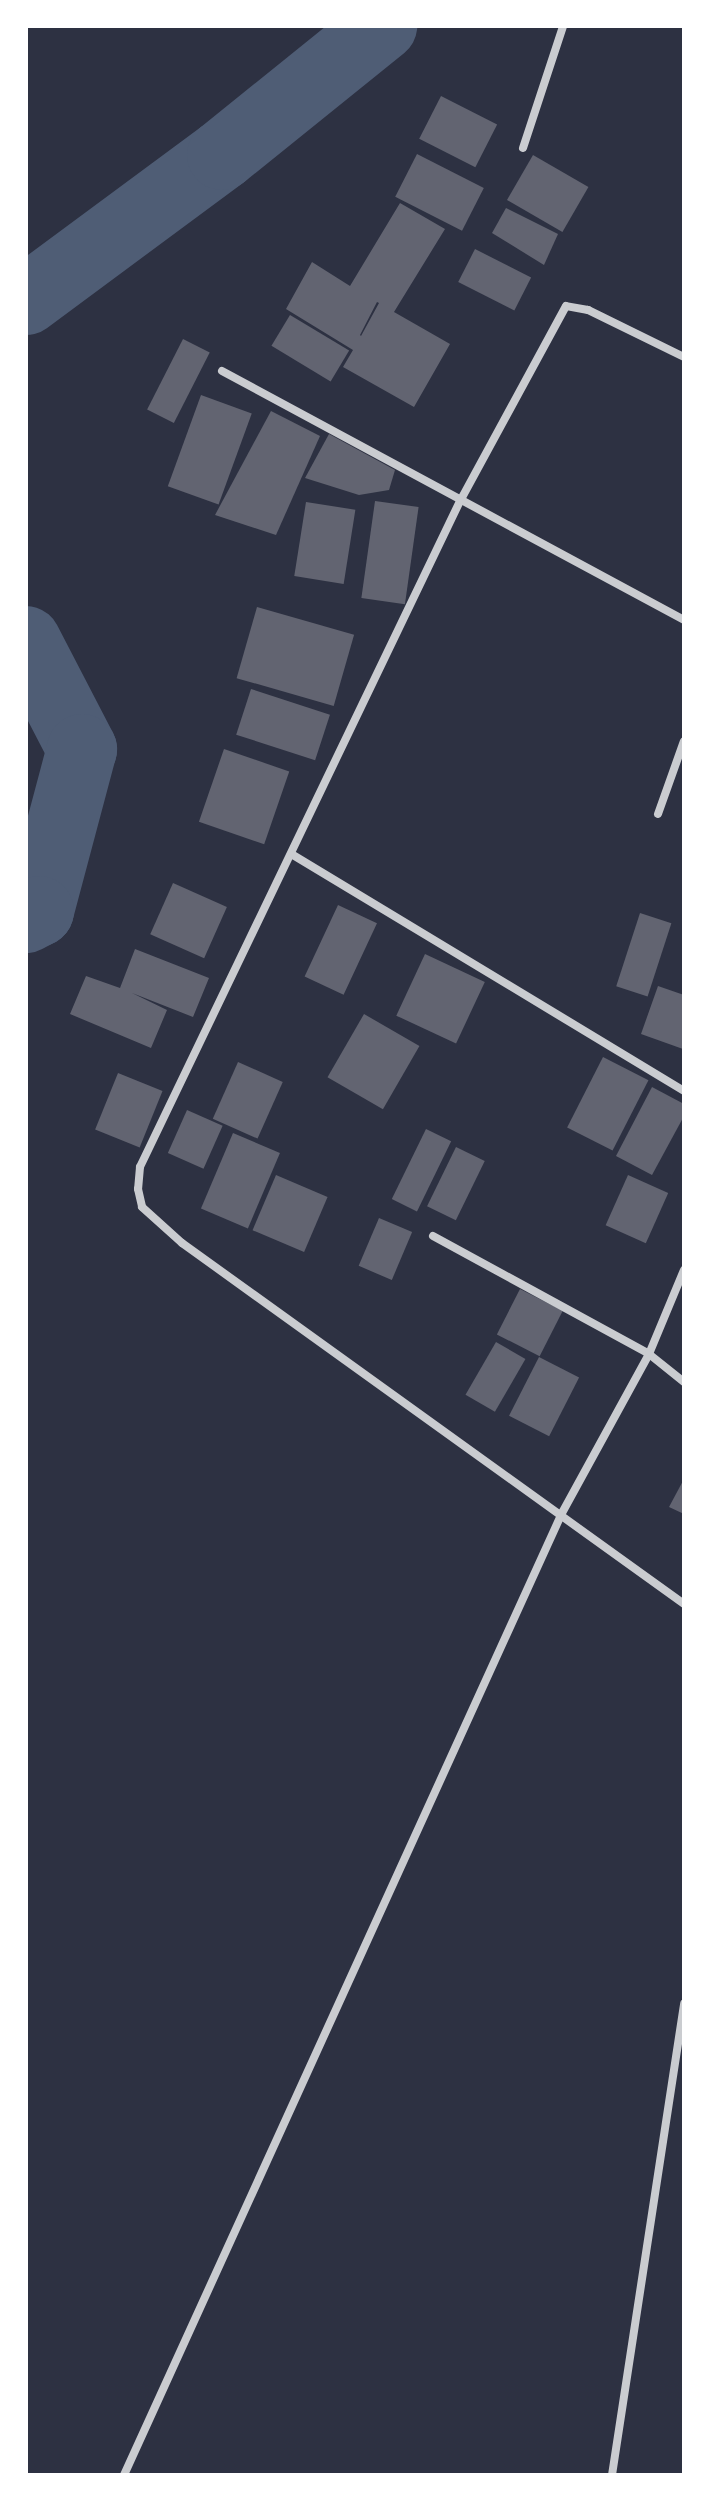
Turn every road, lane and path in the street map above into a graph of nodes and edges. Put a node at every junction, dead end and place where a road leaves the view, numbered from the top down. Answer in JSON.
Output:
{"nodes":[{"id":1,"x":563,"y":26,"type":"edge"},
{"id":2,"x":523,"y":148,"type":"dead end"},
{"id":3,"x":684,"y":357,"type":"edge"},
{"id":4,"x":222,"y":371,"type":"dead end"},
{"id":5,"x":461,"y":499,"type":"junction"},
{"id":6,"x":684,"y":620,"type":"edge"},
{"id":7,"x":684,"y":741,"type":"edge"},
{"id":8,"x":658,"y":814,"type":"dead end"},
{"id":9,"x":293,"y":855,"type":"junction"},
{"id":10,"x":684,"y":1091,"type":"edge"},
{"id":11,"x":433,"y":1236,"type":"dead end"},
{"id":12,"x":684,"y":1270,"type":"edge"},
{"id":13,"x":649,"y":1354,"type":"junction"},
{"id":14,"x":684,"y":1382,"type":"edge"},
{"id":15,"x":562,"y":1513,"type":"junction"},
{"id":16,"x":684,"y":1604,"type":"edge"},
{"id":17,"x":684,"y":2003,"type":"edge"},
{"id":18,"x":124,"y":2475,"type":"edge"},
{"id":19,"x":612,"y":2475,"type":"edge"}],
"edges":[{"from":1,"to":2,"type":"street"},
{"from":3,"to":5,"type":"street"},
{"from":4,"to":5,"type":"street"},
{"from":5,"to":6,"type":"street"},
{"from":5,"to":9,"type":"street"},
{"from":7,"to":8,"type":"street"},
{"from":9,"to":10,"type":"street"},
{"from":9,"to":15,"type":"street"},
{"from":11,"to":13,"type":"street"},
{"from":12,"to":13,"type":"street"},
{"from":13,"to":14,"type":"street"},
{"from":13,"to":15,"type":"street"},
{"from":15,"to":16,"type":"street"},
{"from":15,"to":18,"type":"street"},
{"from":17,"to":19,"type":"street"}]}
